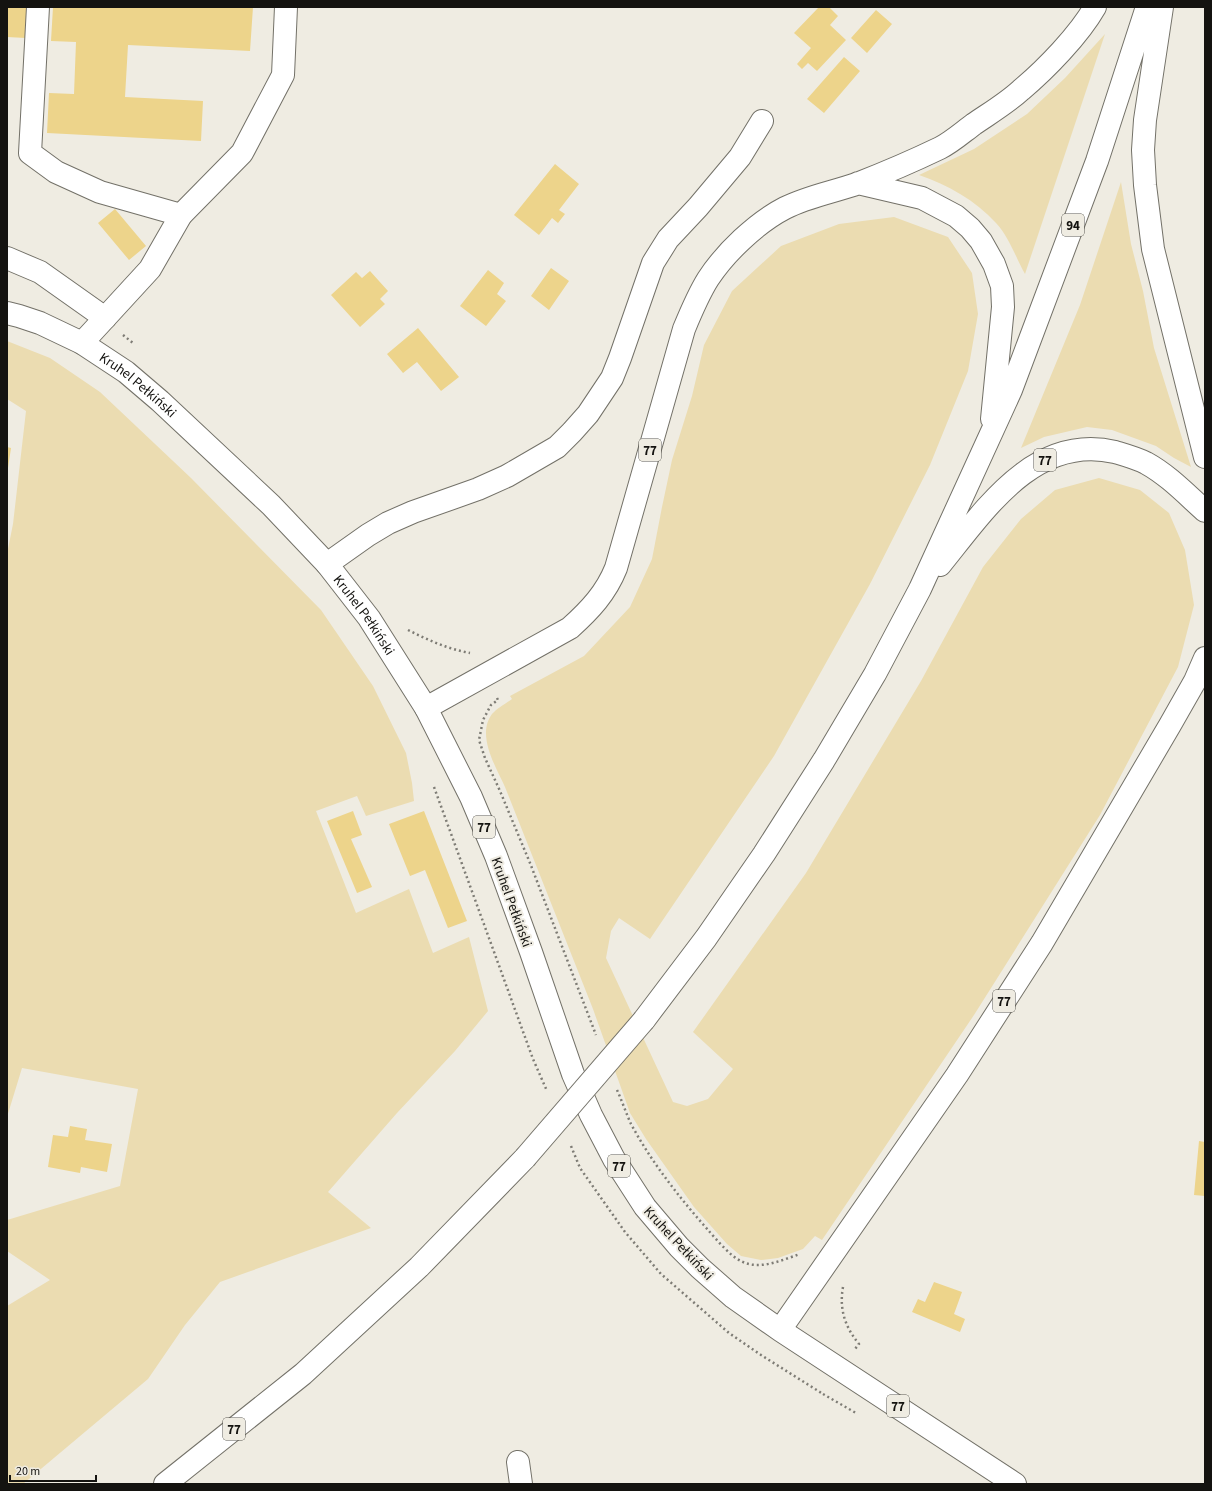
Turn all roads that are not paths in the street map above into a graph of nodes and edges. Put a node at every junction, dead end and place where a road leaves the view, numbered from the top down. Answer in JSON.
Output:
{"nodes":[{"id":1,"x":38,"y":7,"type":"edge"},
{"id":2,"x":286,"y":7,"type":"edge"},
{"id":3,"x":1095,"y":7,"type":"edge"},
{"id":4,"x":1146,"y":7,"type":"edge"},
{"id":5,"x":1162,"y":7,"type":"edge"},
{"id":6,"x":762,"y":121,"type":"dead end"},
{"id":7,"x":858,"y":183,"type":"junction"},
{"id":8,"x":181,"y":215,"type":"junction"},
{"id":9,"x":7,"y":258,"type":"edge"},
{"id":10,"x":7,"y":313,"type":"edge"},
{"id":11,"x":105,"y":318,"type":"junction"},
{"id":12,"x":82,"y":343,"type":"junction"},
{"id":13,"x":990,"y":440,"type":"junction"},
{"id":14,"x":1205,"y":457,"type":"edge"},
{"id":15,"x":1205,"y":511,"type":"edge"},
{"id":16,"x":327,"y":564,"type":"junction"},
{"id":17,"x":920,"y":589,"type":"junction"},
{"id":18,"x":1205,"y":658,"type":"edge"},
{"id":19,"x":426,"y":708,"type":"junction"},
{"id":20,"x":780,"y":1330,"type":"junction"},
{"id":21,"x":518,"y":1462,"type":"dead end"},
{"id":22,"x":164,"y":1484,"type":"edge"},
{"id":23,"x":521,"y":1484,"type":"edge"},
{"id":24,"x":1015,"y":1484,"type":"edge"}],
"edges":[{"from":1,"to":8,"type":"main road"},
{"from":2,"to":8,"type":"main road"},
{"from":3,"to":7,"type":"main road"},
{"from":4,"to":13,"type":"main road","number":"94"},
{"from":5,"to":14,"type":"main road"},
{"from":6,"to":16,"type":"main road"},
{"from":7,"to":13,"type":"main road","number":"77"},
{"from":7,"to":19,"type":"main road","number":"77"},
{"from":8,"to":11,"type":"main road"},
{"from":9,"to":11,"type":"main road"},
{"from":10,"to":12,"type":"main road","name":"Kruhel Pełkiński"},
{"from":11,"to":12,"type":"main road"},
{"from":12,"to":16,"type":"main road","name":"Kruhel Pełkiński"},
{"from":13,"to":17,"type":"main road","number":"94"},
{"from":15,"to":17,"type":"main road","number":"77"},
{"from":16,"to":19,"type":"main road","name":"Kruhel Pełkiński"},
{"from":17,"to":22,"type":"main road","number":"77","bridge":true},
{"from":18,"to":20,"type":"main road","number":"77"},
{"from":19,"to":20,"type":"main road","name":"Kruhel Pełkiński","number":"77"},
{"from":20,"to":24,"type":"main road","name":"Kruhel Pełkiński","number":"77"},
{"from":21,"to":23,"type":"main road"}]}
